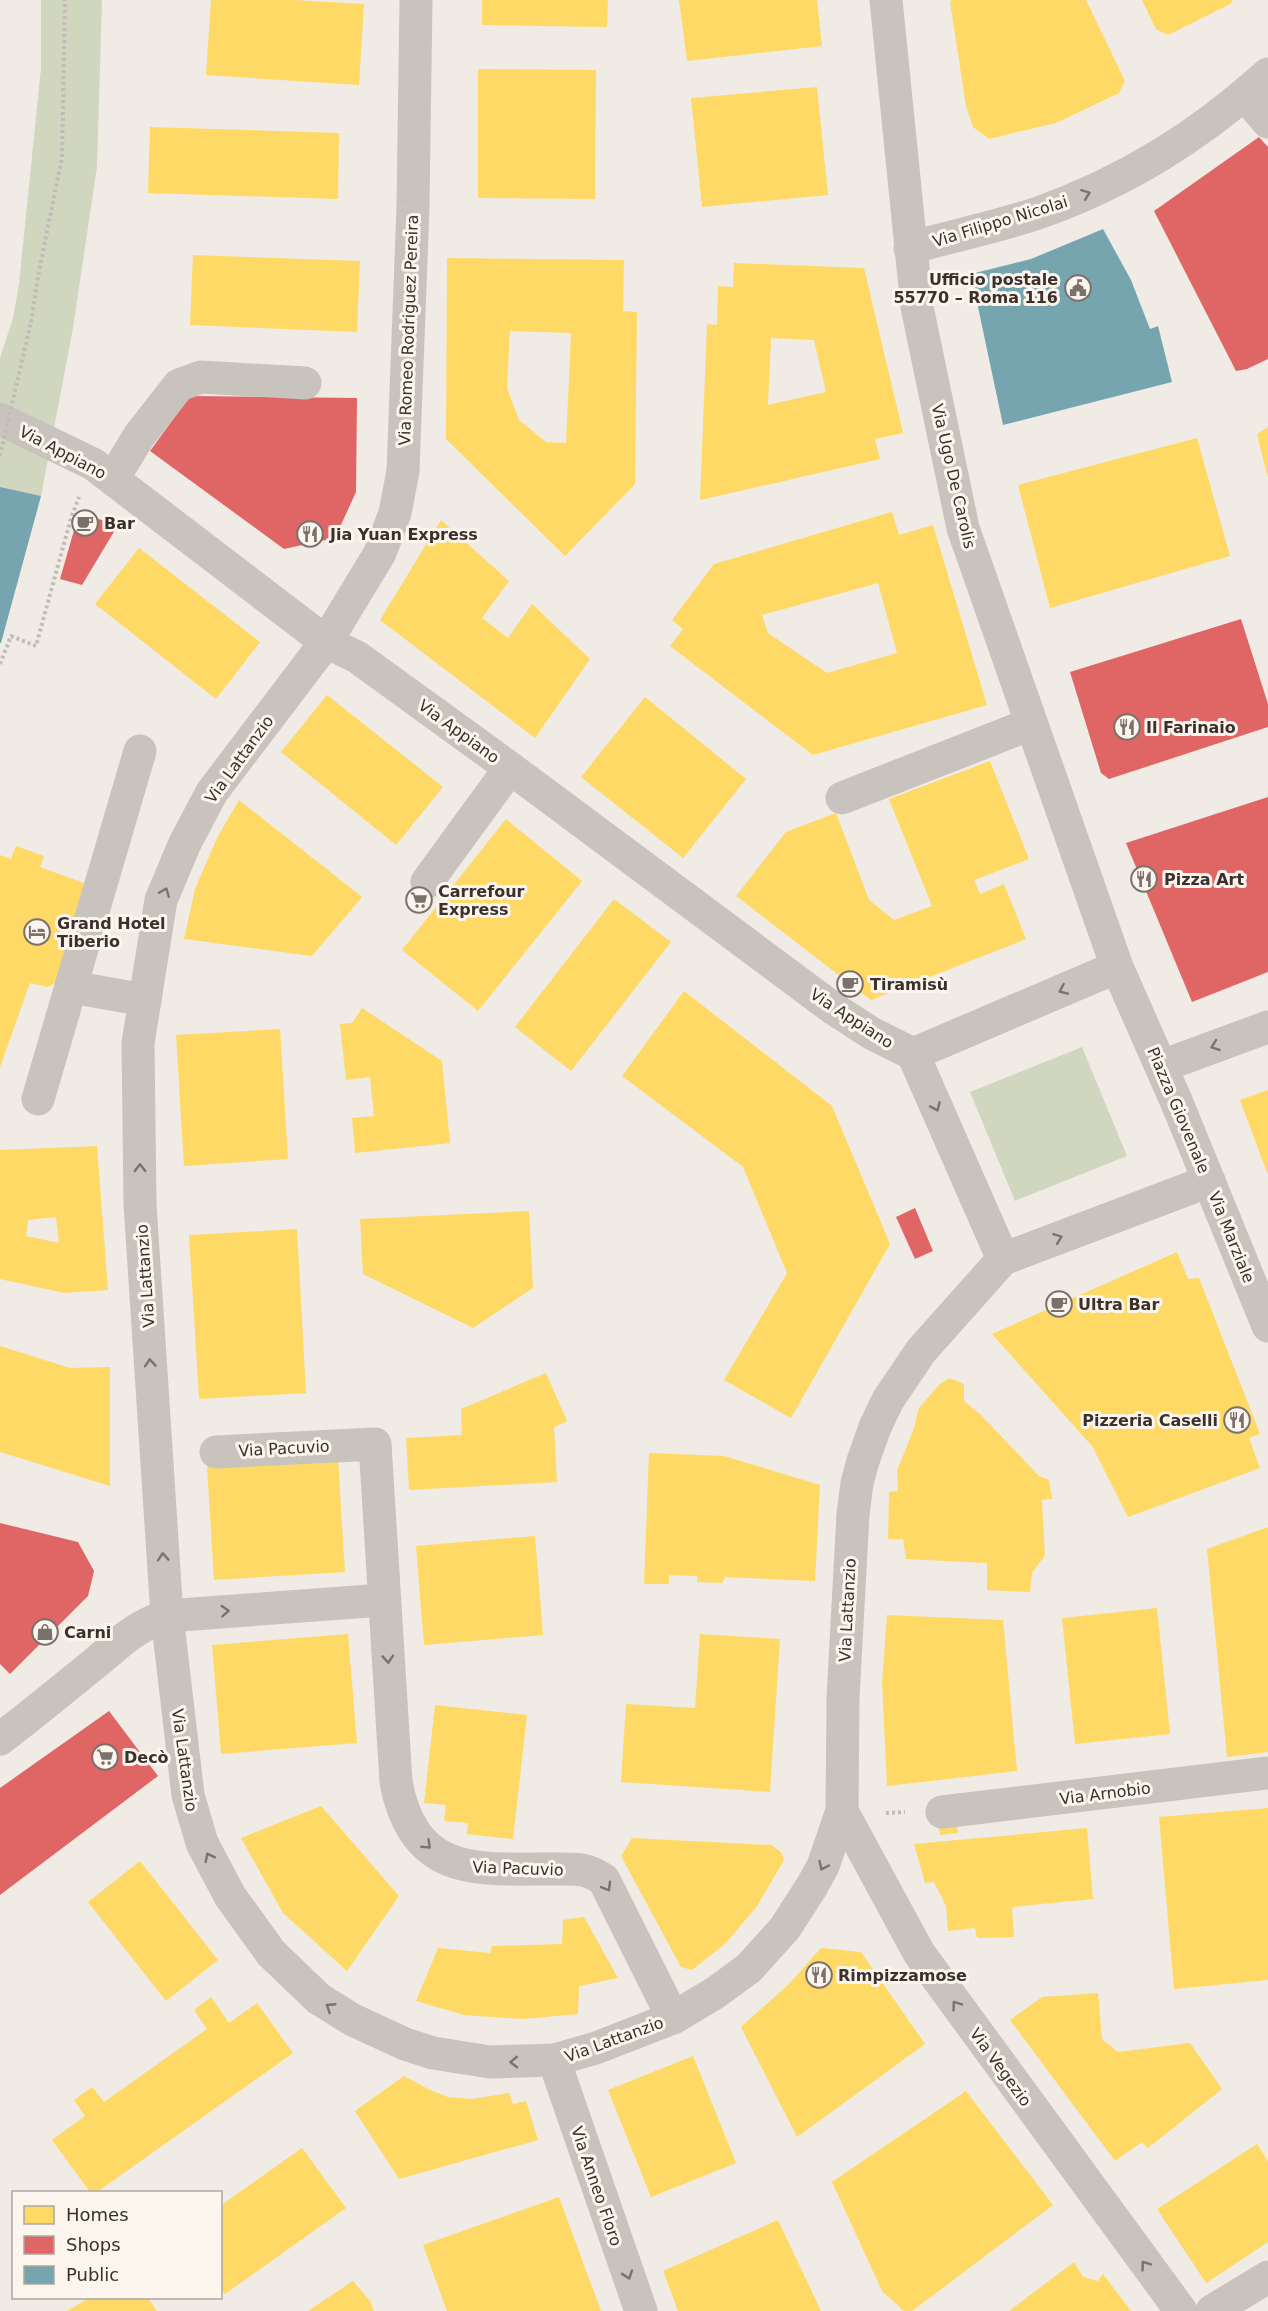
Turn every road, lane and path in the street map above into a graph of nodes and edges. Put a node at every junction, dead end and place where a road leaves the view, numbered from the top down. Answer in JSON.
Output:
{"nodes":[{"id":1,"x":65,"y":0,"type":"edge"},
{"id":2,"x":416,"y":0,"type":"edge"},
{"id":3,"x":886,"y":0,"type":"edge"},
{"id":4,"x":1256,"y":84,"type":"edge"},
{"id":5,"x":1268,"y":122,"type":"edge"},
{"id":6,"x":910,"y":248,"type":"junction"},
{"id":7,"x":305,"y":383,"type":"dead end"},
{"id":8,"x":0,"y":418,"type":"edge"},
{"id":9,"x":0,"y":456,"type":"edge"},
{"id":10,"x":103,"y":471,"type":"junction"},
{"id":11,"x":326,"y":642,"type":"junction"},
{"id":12,"x":0,"y":664,"type":"edge"},
{"id":13,"x":1032,"y":724,"type":"junction"},
{"id":14,"x":140,"y":751,"type":"dead end"},
{"id":15,"x":510,"y":768,"type":"junction"},
{"id":16,"x":842,"y":798,"type":"dead end"},
{"id":17,"x":427,"y":882,"type":"dead end"},
{"id":18,"x":1117,"y":967,"type":"junction"},
{"id":19,"x":71,"y":987,"type":"junction"},
{"id":20,"x":145,"y":1000,"type":"junction"},
{"id":21,"x":1268,"y":1027,"type":"edge"},
{"id":22,"x":913,"y":1054,"type":"junction"},
{"id":23,"x":1162,"y":1066,"type":"junction"},
{"id":24,"x":38,"y":1099,"type":"dead end"},
{"id":25,"x":1209,"y":1181,"type":"junction"},
{"id":26,"x":1003,"y":1259,"type":"junction"},
{"id":27,"x":1268,"y":1326,"type":"edge"},
{"id":28,"x":216,"y":1452,"type":"dead end"},
{"id":29,"x":383,"y":1600,"type":"junction"},
{"id":30,"x":166,"y":1616,"type":"junction"},
{"id":31,"x":0,"y":1739,"type":"edge"},
{"id":32,"x":1268,"y":1773,"type":"edge"},
{"id":33,"x":842,"y":1811,"type":"junction"},
{"id":34,"x":942,"y":1812,"type":"dead end"},
{"id":35,"x":673,"y":2018,"type":"junction"},
{"id":36,"x":554,"y":2060,"type":"junction"},
{"id":37,"x":1268,"y":2277,"type":"edge"},
{"id":38,"x":641,"y":2311,"type":"edge"},
{"id":39,"x":1181,"y":2311,"type":"edge"},
{"id":40,"x":1212,"y":2311,"type":"edge"}],
"edges":[{"from":1,"to":9,"type":"path","bridge":true},
{"from":2,"to":11,"type":"street","name":"Via Romeo Rodriguez Pereira"},
{"from":3,"to":6,"type":"street","name":"Via Ugo De Carolis"},
{"from":4,"to":5,"type":"street"},
{"from":6,"to":4,"type":"street","name":"Via Filippo Nicolai","one_way":true},
{"from":6,"to":13,"type":"street","name":"Via Ugo De Carolis"},
{"from":7,"to":10,"type":"street"},
{"from":8,"to":10,"type":"street","name":"Via Appiano"},
{"from":10,"to":11,"type":"street","name":"Via Appiano"},
{"from":10,"to":12,"type":"path"},
{"from":11,"to":15,"type":"street","name":"Via Appiano"},
{"from":20,"to":11,"type":"street","name":"Via Lattanzio","one_way":true},
{"from":13,"to":16,"type":"street"},
{"from":13,"to":18,"type":"street","name":"Via Ugo De Carolis"},
{"from":14,"to":19,"type":"street"},
{"from":15,"to":17,"type":"street"},
{"from":15,"to":22,"type":"street","name":"Via Appiano"},
{"from":18,"to":22,"type":"street","one_way":true},
{"from":18,"to":23,"type":"street","name":"Piazza Giovenale"},
{"from":19,"to":20,"type":"street"},
{"from":19,"to":24,"type":"street"},
{"from":30,"to":20,"type":"street","name":"Via Lattanzio","one_way":true},
{"from":21,"to":23,"type":"street","one_way":true},
{"from":22,"to":26,"type":"street","one_way":true},
{"from":23,"to":25,"type":"street","name":"Piazza Giovenale"},
{"from":26,"to":25,"type":"street","name":"Piazza Giovenale","one_way":true},
{"from":25,"to":27,"type":"street","name":"Via Marziale"},
{"from":26,"to":33,"type":"street","name":"Via Lattanzio"},
{"from":28,"to":29,"type":"street","name":"Via Pacuvio"},
{"from":30,"to":29,"type":"street","one_way":true},
{"from":29,"to":35,"type":"street","name":"Via Pacuvio","one_way":true},
{"from":30,"to":31,"type":"street"},
{"from":36,"to":30,"type":"street","name":"Via Lattanzio","one_way":true},
{"from":32,"to":34,"type":"street","name":"Via Arnobio"},
{"from":33,"to":35,"type":"street","name":"Via Lattanzio","one_way":true},
{"from":39,"to":33,"type":"street","name":"Via Vegezio","one_way":true},
{"from":35,"to":36,"type":"street","name":"Via Lattanzio"},
{"from":36,"to":38,"type":"street","name":"Via Anneo Floro","one_way":true},
{"from":37,"to":40,"type":"street"}]}
